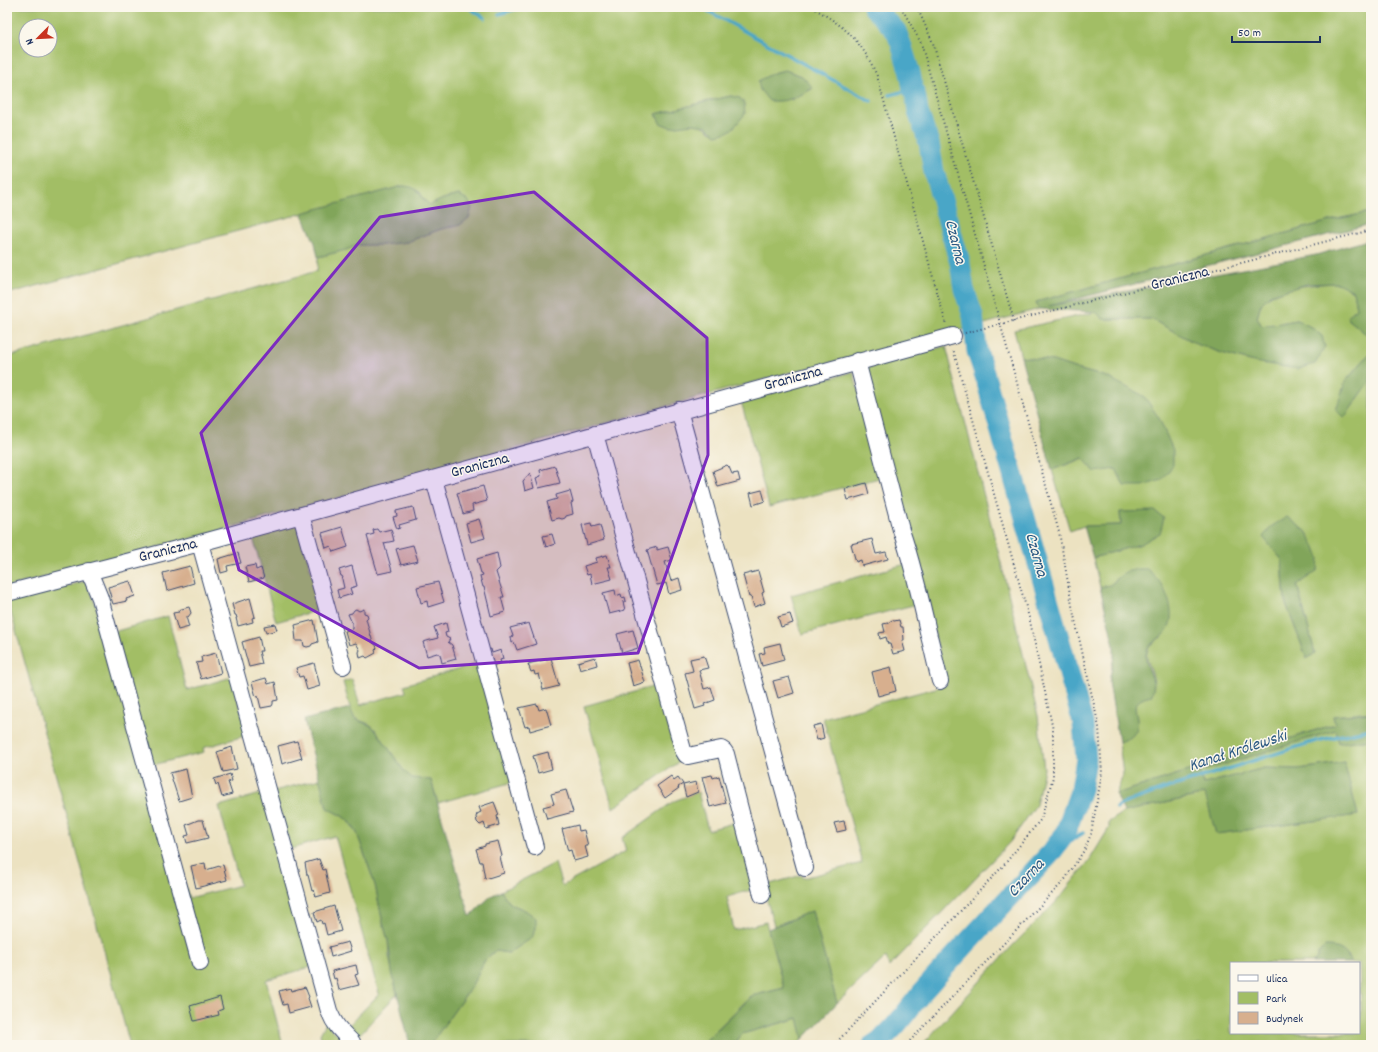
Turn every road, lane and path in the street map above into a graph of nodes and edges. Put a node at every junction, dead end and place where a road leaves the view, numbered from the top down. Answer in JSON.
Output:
{"nodes":[{"id":1,"x":812,"y":7,"type":"edge"},
{"id":2,"x":901,"y":7,"type":"edge"},
{"id":3,"x":916,"y":7,"type":"edge"},
{"id":4,"x":1371,"y":230,"type":"edge"},
{"id":5,"x":1014,"y":321,"type":"junction"},
{"id":6,"x":1001,"y":324,"type":"junction"},
{"id":7,"x":951,"y":336,"type":"junction"},
{"id":8,"x":857,"y":361,"type":"junction"},
{"id":9,"x":679,"y":410,"type":"junction"},
{"id":10,"x":595,"y":434,"type":"junction"},
{"id":11,"x":434,"y":479,"type":"junction"},
{"id":12,"x":301,"y":515,"type":"junction"},
{"id":13,"x":200,"y":543,"type":"junction"},
{"id":14,"x":89,"y":571,"type":"junction"},
{"id":15,"x":7,"y":593,"type":"edge"},
{"id":16,"x":343,"y":666,"type":"dead end"},
{"id":17,"x":940,"y":681,"type":"dead end"},
{"id":18,"x":535,"y":847,"type":"dead end"},
{"id":19,"x":804,"y":868,"type":"dead end"},
{"id":20,"x":762,"y":895,"type":"dead end"},
{"id":21,"x":200,"y":963,"type":"dead end"},
{"id":22,"x":352,"y":1042,"type":"dead end"},
{"id":23,"x":834,"y":1045,"type":"edge"},
{"id":24,"x":906,"y":1045,"type":"edge"}],
"edges":[{"from":1,"to":7,"type":"path"},
{"from":2,"to":6,"type":"path"},
{"from":3,"to":5,"type":"path"},
{"from":4,"to":5,"type":"path","name":"Graniczna"},
{"from":5,"to":6,"type":"path","name":"Graniczna"},
{"from":6,"to":7,"type":"path","name":"Graniczna"},
{"from":6,"to":24,"type":"path"},
{"from":7,"to":8,"type":"street","name":"Graniczna"},
{"from":7,"to":23,"type":"path"},
{"from":8,"to":9,"type":"street","name":"Graniczna"},
{"from":8,"to":17,"type":"street"},
{"from":9,"to":10,"type":"street","name":"Graniczna"},
{"from":9,"to":19,"type":"street"},
{"from":10,"to":11,"type":"street","name":"Graniczna"},
{"from":10,"to":20,"type":"street"},
{"from":11,"to":12,"type":"street","name":"Graniczna"},
{"from":11,"to":18,"type":"street"},
{"from":12,"to":13,"type":"street","name":"Graniczna"},
{"from":12,"to":16,"type":"street"},
{"from":13,"to":14,"type":"street","name":"Graniczna"},
{"from":13,"to":22,"type":"street"},
{"from":14,"to":15,"type":"street","name":"Graniczna"},
{"from":14,"to":21,"type":"street"}]}
